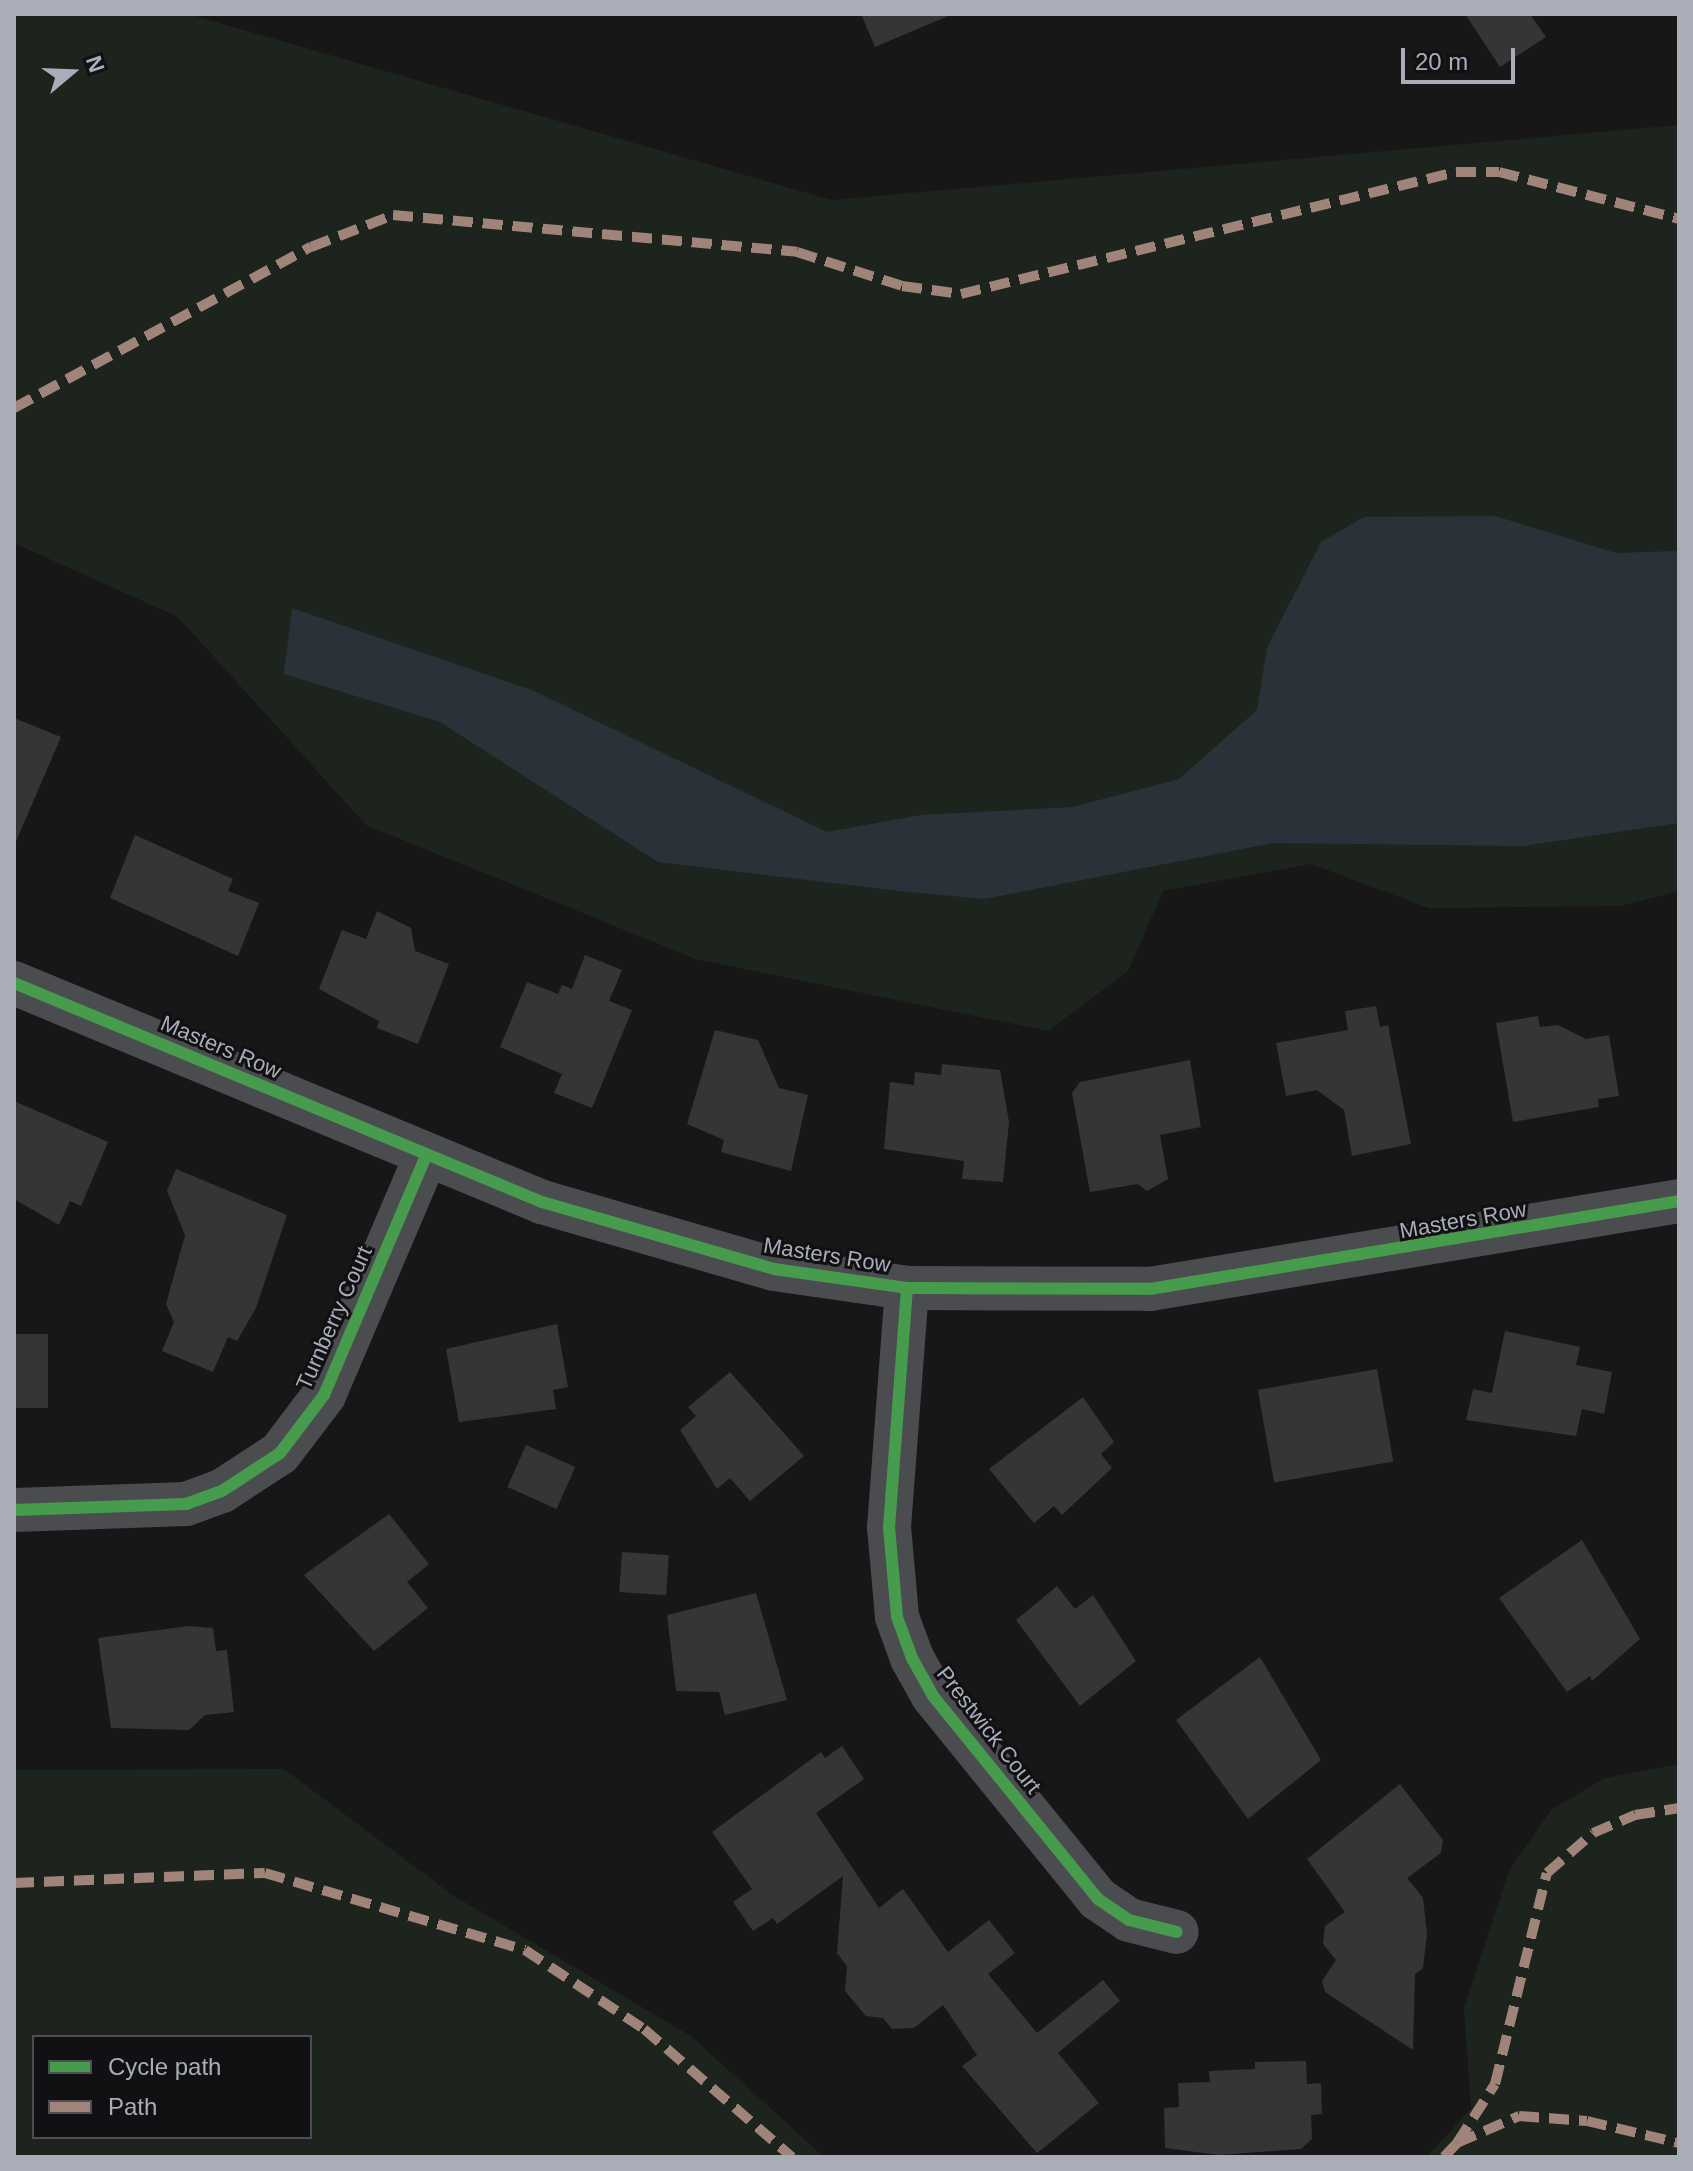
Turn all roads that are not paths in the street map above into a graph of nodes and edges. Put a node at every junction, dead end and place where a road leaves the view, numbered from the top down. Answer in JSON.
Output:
{"nodes":[{"id":1,"x":14,"y":983,"type":"edge"},
{"id":2,"x":426,"y":1156,"type":"junction"},
{"id":3,"x":1679,"y":1201,"type":"edge"},
{"id":4,"x":907,"y":1288,"type":"junction"},
{"id":5,"x":14,"y":1510,"type":"edge"},
{"id":6,"x":1177,"y":1932,"type":"dead end"}],
"edges":[{"from":1,"to":2,"type":"street","name":"Masters Row"},
{"from":2,"to":4,"type":"street","name":"Masters Row"},
{"from":2,"to":5,"type":"street","name":"Turnberry Court"},
{"from":3,"to":4,"type":"street","name":"Masters Row"},
{"from":4,"to":6,"type":"street","name":"Prestwick Court"}]}
